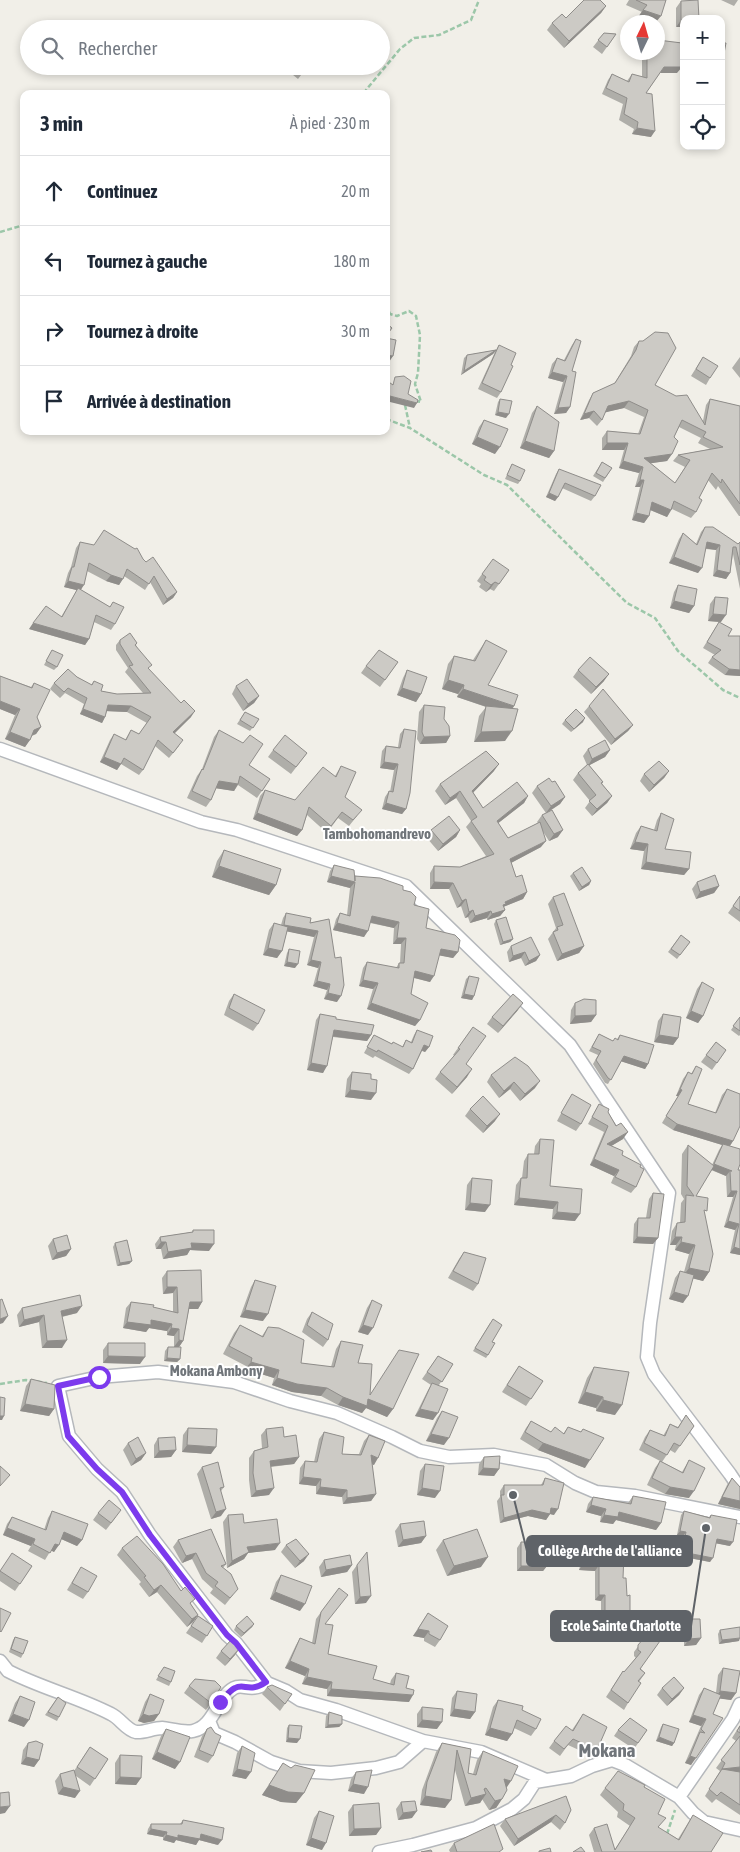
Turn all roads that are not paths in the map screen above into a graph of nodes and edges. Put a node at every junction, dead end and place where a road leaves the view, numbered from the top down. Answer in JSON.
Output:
{"nodes":[{"id":1,"x":0,"y":749,"type":"edge"},
{"id":2,"x":740,"y":1489,"type":"edge"},
{"id":3,"x":740,"y":1517,"type":"edge"},
{"id":4,"x":0,"y":1661,"type":"edge"},
{"id":5,"x":266,"y":1682,"type":"junction"},
{"id":6,"x":740,"y":1704,"type":"edge"},
{"id":7,"x":209,"y":1721,"type":"junction"},
{"id":8,"x":423,"y":1741,"type":"junction"},
{"id":9,"x":546,"y":1780,"type":"junction"},
{"id":10,"x":679,"y":1797,"type":"junction"},
{"id":11,"x":740,"y":1830,"type":"edge"},
{"id":12,"x":379,"y":1852,"type":"edge"}],
"edges":[{"from":1,"to":2,"type":"street"},
{"from":3,"to":5,"type":"street"},
{"from":4,"to":7,"type":"street"},
{"from":5,"to":7,"type":"street"},
{"from":5,"to":8,"type":"street"},
{"from":6,"to":10,"type":"street"},
{"from":7,"to":8,"type":"street"},
{"from":8,"to":9,"type":"street"},
{"from":9,"to":10,"type":"street"},
{"from":9,"to":12,"type":"street"},
{"from":10,"to":11,"type":"street"}]}
